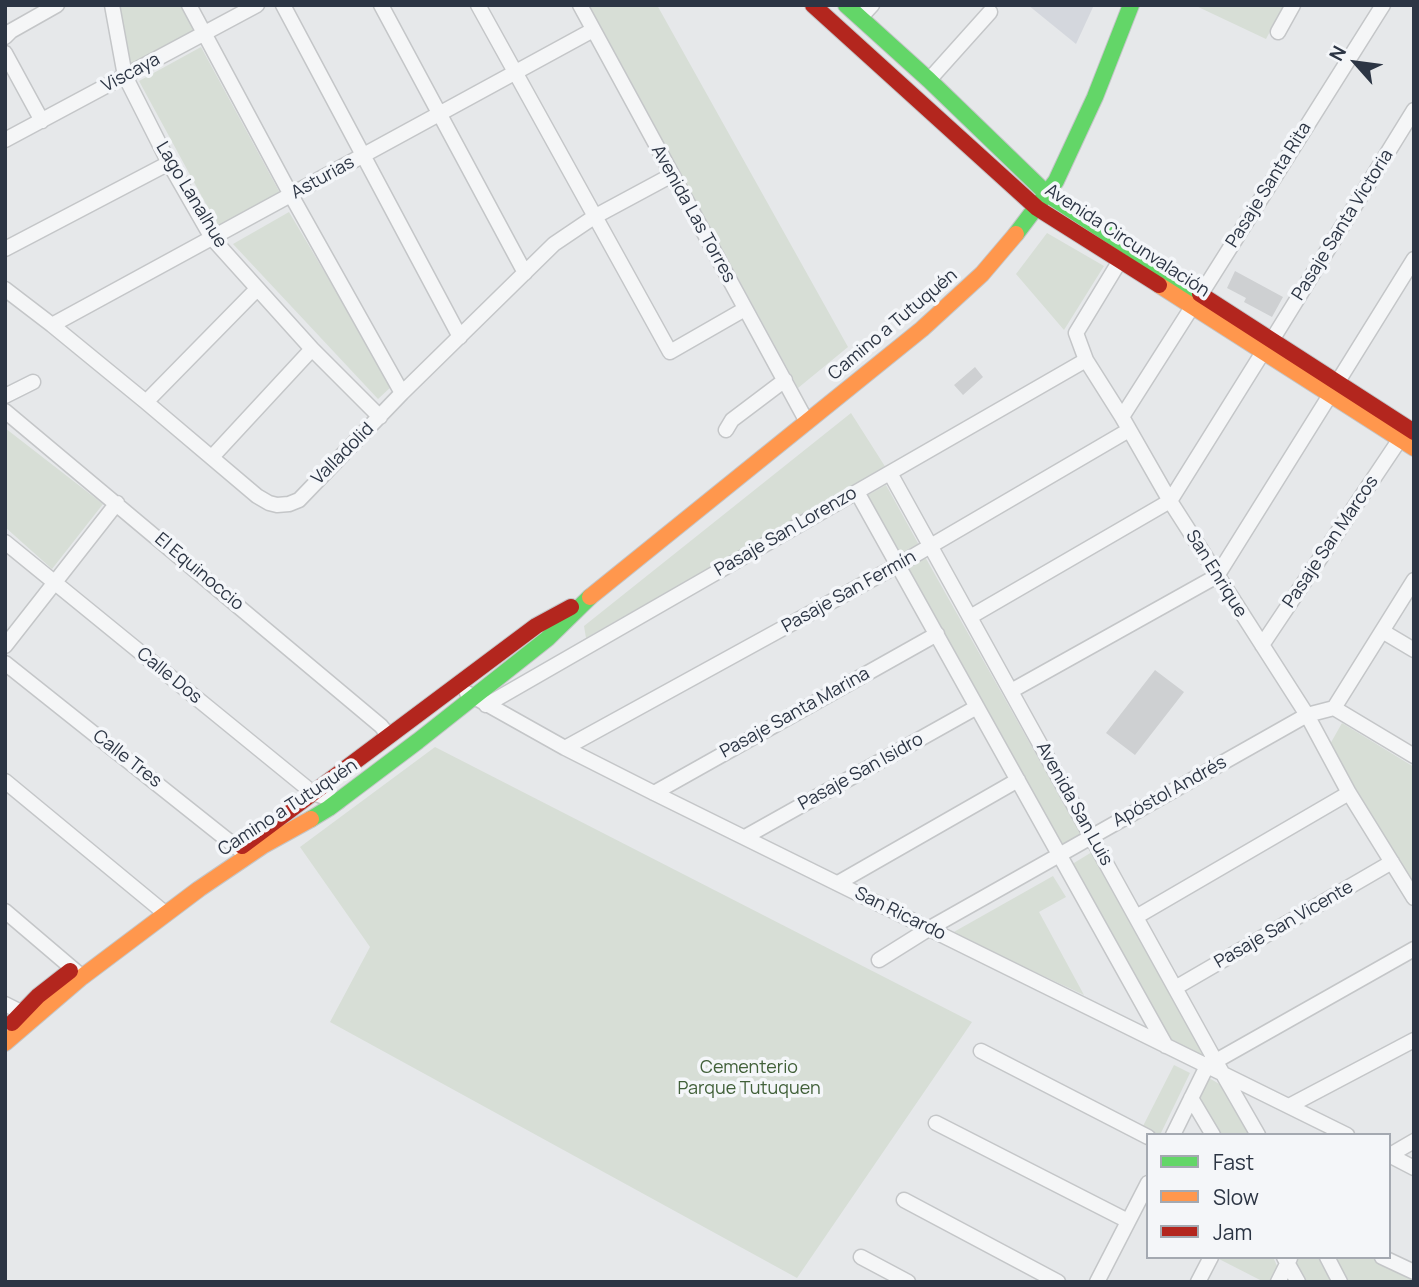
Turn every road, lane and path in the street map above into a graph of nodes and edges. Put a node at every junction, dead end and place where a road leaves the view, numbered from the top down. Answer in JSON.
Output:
{"nodes":[{"id":1,"x":57,"y":5,"type":"edge"},
{"id":2,"x":112,"y":5,"type":"edge"},
{"id":3,"x":189,"y":5,"type":"edge"},
{"id":4,"x":257,"y":5,"type":"edge"},
{"id":5,"x":283,"y":5,"type":"edge"},
{"id":6,"x":380,"y":5,"type":"edge"},
{"id":7,"x":478,"y":5,"type":"edge"},
{"id":8,"x":580,"y":5,"type":"edge"},
{"id":9,"x":813,"y":5,"type":"edge"},
{"id":10,"x":846,"y":5,"type":"edge"},
{"id":11,"x":872,"y":5,"type":"edge"},
{"id":12,"x":1131,"y":5,"type":"edge"},
{"id":13,"x":1293,"y":5,"type":"edge"},
{"id":14,"x":1383,"y":5,"type":"edge"},
{"id":15,"x":990,"y":12,"type":"dead end"},
{"id":16,"x":860,"y":18,"type":"junction"},
{"id":17,"x":593,"y":30,"type":"junction"},
{"id":18,"x":1278,"y":32,"type":"dead end"},
{"id":19,"x":844,"y":33,"type":"junction"},
{"id":20,"x":204,"y":34,"type":"junction"},
{"id":21,"x":5,"y":37,"type":"edge"},
{"id":22,"x":5,"y":53,"type":"edge"},
{"id":23,"x":515,"y":73,"type":"junction"},
{"id":24,"x":125,"y":76,"type":"junction"},
{"id":25,"x":929,"y":80,"type":"junction"},
{"id":26,"x":1414,"y":110,"type":"edge"},
{"id":27,"x":440,"y":114,"type":"junction"},
{"id":28,"x":42,"y":121,"type":"junction"},
{"id":29,"x":5,"y":140,"type":"edge"},
{"id":30,"x":363,"y":156,"type":"junction"},
{"id":31,"x":169,"y":163,"type":"junction"},
{"id":32,"x":672,"y":175,"type":"junction"},
{"id":33,"x":1046,"y":194,"type":"junction"},
{"id":34,"x":291,"y":195,"type":"junction"},
{"id":35,"x":1037,"y":208,"type":"junction"},
{"id":36,"x":594,"y":217,"type":"junction"},
{"id":37,"x":212,"y":238,"type":"junction"},
{"id":38,"x":5,"y":249,"type":"edge"},
{"id":39,"x":1124,"y":254,"type":"junction"},
{"id":40,"x":1414,"y":259,"type":"edge"},
{"id":41,"x":525,"y":273,"type":"junction"},
{"id":42,"x":5,"y":289,"type":"edge"},
{"id":43,"x":257,"y":289,"type":"junction"},
{"id":44,"x":1197,"y":301,"type":"junction"},
{"id":45,"x":745,"y":309,"type":"junction"},
{"id":46,"x":52,"y":325,"type":"junction"},
{"id":47,"x":460,"y":337,"type":"junction"},
{"id":48,"x":1267,"y":346,"type":"junction"},
{"id":49,"x":313,"y":349,"type":"junction"},
{"id":50,"x":1086,"y":360,"type":"junction"},
{"id":51,"x":785,"y":380,"type":"junction"},
{"id":52,"x":33,"y":382,"type":"dead end"},
{"id":53,"x":1334,"y":389,"type":"junction"},
{"id":54,"x":402,"y":393,"type":"junction"},
{"id":55,"x":5,"y":396,"type":"edge"},
{"id":56,"x":146,"y":402,"type":"junction"},
{"id":57,"x":5,"y":411,"type":"edge"},
{"id":58,"x":380,"y":417,"type":"junction"},
{"id":59,"x":807,"y":422,"type":"junction"},
{"id":60,"x":1126,"y":423,"type":"junction"},
{"id":61,"x":726,"y":430,"type":"dead end"},
{"id":62,"x":1409,"y":432,"type":"edge"},
{"id":63,"x":212,"y":457,"type":"junction"},
{"id":64,"x":890,"y":473,"type":"junction"},
{"id":65,"x":857,"y":492,"type":"junction"},
{"id":66,"x":1170,"y":500,"type":"junction"},
{"id":67,"x":117,"y":503,"type":"junction"},
{"id":68,"x":5,"y":542,"type":"edge"},
{"id":69,"x":931,"y":546,"type":"junction"},
{"id":70,"x":898,"y":565,"type":"junction"},
{"id":71,"x":1217,"y":576,"type":"junction"},
{"id":72,"x":1414,"y":580,"type":"edge"},
{"id":73,"x":55,"y":583,"type":"junction"},
{"id":74,"x":587,"y":600,"type":"junction"},
{"id":75,"x":970,"y":617,"type":"junction"},
{"id":76,"x":1382,"y":631,"type":"junction"},
{"id":77,"x":937,"y":634,"type":"junction"},
{"id":78,"x":1262,"y":645,"type":"junction"},
{"id":79,"x":5,"y":646,"type":"edge"},
{"id":80,"x":1414,"y":650,"type":"edge"},
{"id":81,"x":5,"y":663,"type":"edge"},
{"id":82,"x":457,"y":686,"type":"junction"},
{"id":83,"x":1011,"y":691,"type":"junction"},
{"id":84,"x":480,"y":701,"type":"junction"},
{"id":85,"x":977,"y":707,"type":"junction"},
{"id":86,"x":1334,"y":708,"type":"junction"},
{"id":87,"x":1307,"y":715,"type":"junction"},
{"id":88,"x":389,"y":736,"type":"junction"},
{"id":89,"x":565,"y":748,"type":"junction"},
{"id":90,"x":367,"y":753,"type":"junction"},
{"id":91,"x":1414,"y":756,"type":"edge"},
{"id":92,"x":374,"y":776,"type":"junction"},
{"id":93,"x":1018,"y":780,"type":"junction"},
{"id":94,"x":5,"y":781,"type":"edge"},
{"id":95,"x":313,"y":793,"type":"junction"},
{"id":96,"x":654,"y":793,"type":"junction"},
{"id":97,"x":1349,"y":793,"type":"junction"},
{"id":98,"x":338,"y":802,"type":"junction"},
{"id":99,"x":745,"y":837,"type":"junction"},
{"id":100,"x":1092,"y":837,"type":"junction"},
{"id":101,"x":243,"y":852,"type":"junction"},
{"id":102,"x":1060,"y":855,"type":"junction"},
{"id":103,"x":1392,"y":862,"type":"junction"},
{"id":104,"x":838,"y":883,"type":"junction"},
{"id":105,"x":1414,"y":898,"type":"edge"},
{"id":106,"x":163,"y":910,"type":"junction"},
{"id":107,"x":5,"y":911,"type":"edge"},
{"id":108,"x":1136,"y":917,"type":"junction"},
{"id":109,"x":930,"y":928,"type":"junction"},
{"id":110,"x":1414,"y":949,"type":"edge"},
{"id":111,"x":880,"y":960,"type":"dead end"},
{"id":112,"x":78,"y":973,"type":"junction"},
{"id":113,"x":1175,"y":988,"type":"junction"},
{"id":114,"x":5,"y":1004,"type":"edge"},
{"id":115,"x":28,"y":1015,"type":"junction"},
{"id":116,"x":5,"y":1032,"type":"edge"},
{"id":117,"x":1414,"y":1040,"type":"edge"},
{"id":118,"x":5,"y":1042,"type":"edge"},
{"id":119,"x":1166,"y":1046,"type":"junction"},
{"id":120,"x":981,"y":1051,"type":"dead end"},
{"id":121,"x":1215,"y":1067,"type":"junction"},
{"id":122,"x":1191,"y":1098,"type":"junction"},
{"id":123,"x":1289,"y":1106,"type":"junction"},
{"id":124,"x":936,"y":1123,"type":"dead end"},
{"id":125,"x":1173,"y":1133,"type":"edge"},
{"id":126,"x":1212,"y":1133,"type":"edge"},
{"id":127,"x":1257,"y":1133,"type":"edge"},
{"id":128,"x":1343,"y":1133,"type":"edge"},
{"id":129,"x":1146,"y":1136,"type":"edge"},
{"id":130,"x":1414,"y":1141,"type":"edge"},
{"id":131,"x":1391,"y":1154,"type":"edge"},
{"id":132,"x":1391,"y":1156,"type":"edge"},
{"id":133,"x":1414,"y":1168,"type":"edge"},
{"id":134,"x":1146,"y":1187,"type":"edge"},
{"id":135,"x":904,"y":1200,"type":"dead end"},
{"id":136,"x":1128,"y":1221,"type":"junction"},
{"id":137,"x":861,"y":1257,"type":"dead end"},
{"id":138,"x":1210,"y":1259,"type":"edge"},
{"id":139,"x":1288,"y":1259,"type":"edge"},
{"id":140,"x":1328,"y":1259,"type":"edge"},
{"id":141,"x":1386,"y":1259,"type":"edge"},
{"id":142,"x":1414,"y":1272,"type":"edge"},
{"id":143,"x":908,"y":1282,"type":"edge"},
{"id":144,"x":1058,"y":1282,"type":"edge"},
{"id":145,"x":1097,"y":1282,"type":"edge"},
{"id":146,"x":1198,"y":1282,"type":"edge"},
{"id":147,"x":1278,"y":1282,"type":"edge"},
{"id":148,"x":1298,"y":1282,"type":"edge"},
{"id":149,"x":1340,"y":1282,"type":"edge"}],
"edges":[{"from":1,"to":21,"type":"street"},
{"from":2,"to":24,"type":"street","name":"Lago Lanalhue"},
{"from":3,"to":20,"type":"street"},
{"from":4,"to":20,"type":"street","name":"Viscaya"},
{"from":5,"to":30,"type":"street"},
{"from":6,"to":27,"type":"street"},
{"from":7,"to":23,"type":"street"},
{"from":8,"to":17,"type":"street","name":"Avenida Las Torres"},
{"from":9,"to":19,"type":"street","name":"Avenida Circunvalación"},
{"from":10,"to":16,"type":"street","name":"Avenida Circunvalación"},
{"from":11,"to":16,"type":"street"},
{"from":12,"to":33,"type":"street","name":"Camino a Tutuquén"},
{"from":13,"to":18,"type":"street"},
{"from":14,"to":44,"type":"street","name":"Pasaje Santa Rita"},
{"from":15,"to":25,"type":"street"},
{"from":16,"to":19,"type":"street"},
{"from":16,"to":25,"type":"street","name":"Avenida Circunvalación"},
{"from":17,"to":23,"type":"street","name":"Asturias"},
{"from":17,"to":32,"type":"street","name":"Avenida Las Torres"},
{"from":19,"to":35,"type":"street","name":"Avenida Circunvalación"},
{"from":20,"to":24,"type":"street","name":"Viscaya"},
{"from":20,"to":34,"type":"street"},
{"from":22,"to":28,"type":"street"},
{"from":23,"to":27,"type":"street","name":"Asturias"},
{"from":23,"to":36,"type":"street"},
{"from":24,"to":28,"type":"street","name":"Viscaya"},
{"from":24,"to":31,"type":"street","name":"Lago Lanalhue"},
{"from":25,"to":33,"type":"street","name":"Avenida Circunvalación"},
{"from":26,"to":48,"type":"street","name":"Pasaje Santa Victoria"},
{"from":27,"to":30,"type":"street","name":"Asturias"},
{"from":27,"to":41,"type":"street"},
{"from":28,"to":29,"type":"street","name":"Viscaya"},
{"from":30,"to":34,"type":"street","name":"Asturias"},
{"from":30,"to":47,"type":"street"},
{"from":31,"to":37,"type":"street","name":"Lago Lanalhue"},
{"from":31,"to":38,"type":"street"},
{"from":32,"to":36,"type":"street","name":"Valladolid"},
{"from":32,"to":45,"type":"street","name":"Avenida Las Torres"},
{"from":33,"to":35,"type":"street","name":"Camino a Tutuquén"},
{"from":33,"to":39,"type":"street","name":"Avenida Circunvalación"},
{"from":34,"to":37,"type":"street","name":"Asturias"},
{"from":34,"to":54,"type":"street"},
{"from":35,"to":39,"type":"street","name":"Avenida Circunvalación"},
{"from":35,"to":59,"type":"street","name":"Camino a Tutuquén"},
{"from":36,"to":41,"type":"street","name":"Valladolid"},
{"from":36,"to":45,"type":"street"},
{"from":37,"to":43,"type":"street","name":"Lago Lanalhue"},
{"from":37,"to":46,"type":"street","name":"Asturias"},
{"from":39,"to":44,"type":"street","name":"Avenida Circunvalación"},
{"from":39,"to":50,"type":"street","name":"San Enrique"},
{"from":40,"to":53,"type":"street"},
{"from":41,"to":47,"type":"street","name":"Valladolid"},
{"from":42,"to":46,"type":"street","name":"Valladolid"},
{"from":43,"to":49,"type":"street","name":"Lago Lanalhue"},
{"from":43,"to":56,"type":"street"},
{"from":44,"to":48,"type":"street","name":"Avenida Circunvalación"},
{"from":44,"to":60,"type":"street","name":"Pasaje Santa Rita"},
{"from":45,"to":51,"type":"street","name":"Avenida Las Torres"},
{"from":46,"to":56,"type":"street","name":"Valladolid"},
{"from":47,"to":54,"type":"street","name":"Valladolid"},
{"from":48,"to":53,"type":"street","name":"Avenida Circunvalación"},
{"from":48,"to":66,"type":"street","name":"Pasaje Santa Victoria"},
{"from":49,"to":58,"type":"street","name":"Lago Lanalhue"},
{"from":49,"to":63,"type":"street"},
{"from":50,"to":60,"type":"street","name":"San Enrique"},
{"from":50,"to":64,"type":"street","name":"Pasaje San Lorenzo"},
{"from":51,"to":59,"type":"street","name":"Avenida Las Torres"},
{"from":51,"to":61,"type":"street"},
{"from":52,"to":55,"type":"street"},
{"from":53,"to":62,"type":"street","name":"Avenida Circunvalación"},
{"from":53,"to":71,"type":"street"},
{"from":54,"to":58,"type":"street","name":"Valladolid"},
{"from":56,"to":63,"type":"street","name":"Valladolid"},
{"from":57,"to":67,"type":"street","name":"El Equinoccio"},
{"from":58,"to":63,"type":"street","name":"Valladolid"},
{"from":59,"to":74,"type":"street","name":"Camino a Tutuquén"},
{"from":60,"to":66,"type":"street","name":"San Enrique"},
{"from":60,"to":69,"type":"street","name":"Pasaje San Fermín"},
{"from":62,"to":78,"type":"street","name":"Pasaje San Marcos"},
{"from":64,"to":65,"type":"street","name":"Pasaje San Lorenzo"},
{"from":64,"to":69,"type":"street","name":"Avenida San Luis"},
{"from":65,"to":70,"type":"street"},
{"from":65,"to":84,"type":"street","name":"Pasaje San Lorenzo"},
{"from":66,"to":71,"type":"street","name":"San Enrique"},
{"from":66,"to":75,"type":"street"},
{"from":67,"to":73,"type":"street"},
{"from":67,"to":88,"type":"street","name":"El Equinoccio"},
{"from":68,"to":73,"type":"street","name":"Calle Dos"},
{"from":69,"to":70,"type":"street","name":"Pasaje San Fermín"},
{"from":69,"to":75,"type":"street","name":"Avenida San Luis"},
{"from":70,"to":77,"type":"street"},
{"from":70,"to":89,"type":"street","name":"Pasaje San Fermín"},
{"from":71,"to":78,"type":"street","name":"San Enrique"},
{"from":71,"to":83,"type":"street"},
{"from":72,"to":76,"type":"street"},
{"from":73,"to":79,"type":"street"},
{"from":73,"to":95,"type":"street","name":"Calle Dos"},
{"from":74,"to":82,"type":"street","name":"Camino a Tutuquén"},
{"from":74,"to":84,"type":"street","name":"Camino a Tutuquén"},
{"from":75,"to":83,"type":"street","name":"Avenida San Luis"},
{"from":76,"to":80,"type":"street"},
{"from":76,"to":86,"type":"street"},
{"from":77,"to":85,"type":"street"},
{"from":77,"to":96,"type":"street","name":"Pasaje Santa Marina"},
{"from":78,"to":87,"type":"street","name":"San Enrique"},
{"from":81,"to":101,"type":"street","name":"Calle Tres"},
{"from":82,"to":84,"type":"street","name":"San Ricardo"},
{"from":82,"to":88,"type":"street","name":"Camino a Tutuquén"},
{"from":83,"to":100,"type":"street","name":"Avenida San Luis"},
{"from":84,"to":89,"type":"street","name":"San Ricardo"},
{"from":84,"to":92,"type":"street","name":"Camino a Tutuquén"},
{"from":85,"to":93,"type":"street"},
{"from":85,"to":99,"type":"street","name":"Pasaje San Isidro"},
{"from":86,"to":87,"type":"street","name":"Apóstol Andrés"},
{"from":86,"to":91,"type":"street"},
{"from":87,"to":97,"type":"street","name":"San Enrique"},
{"from":87,"to":100,"type":"street","name":"Apóstol Andrés"},
{"from":88,"to":90,"type":"street","name":"Camino a Tutuquén"},
{"from":89,"to":96,"type":"street","name":"San Ricardo"},
{"from":90,"to":92,"type":"street"},
{"from":90,"to":95,"type":"street","name":"Camino a Tutuquén"},
{"from":92,"to":98,"type":"street","name":"Camino a Tutuquén"},
{"from":93,"to":102,"type":"street"},
{"from":93,"to":104,"type":"street"},
{"from":94,"to":106,"type":"street"},
{"from":95,"to":98,"type":"street","name":"Calle Dos"},
{"from":95,"to":101,"type":"street","name":"Camino a Tutuquén"},
{"from":96,"to":99,"type":"street","name":"San Ricardo"},
{"from":97,"to":103,"type":"street","name":"San Enrique"},
{"from":97,"to":108,"type":"street"},
{"from":98,"to":101,"type":"street","name":"Camino a Tutuquén"},
{"from":99,"to":104,"type":"street","name":"San Ricardo"},
{"from":100,"to":102,"type":"street","name":"Apóstol Andrés"},
{"from":100,"to":108,"type":"street","name":"Avenida San Luis"},
{"from":101,"to":106,"type":"street","name":"Camino a Tutuquén"},
{"from":102,"to":109,"type":"street","name":"Apóstol Andrés"},
{"from":102,"to":119,"type":"street"},
{"from":103,"to":105,"type":"street","name":"San Enrique"},
{"from":103,"to":113,"type":"street","name":"Pasaje San Vicente"},
{"from":104,"to":109,"type":"street","name":"San Ricardo"},
{"from":106,"to":112,"type":"street","name":"Camino a Tutuquén"},
{"from":107,"to":112,"type":"street"},
{"from":108,"to":113,"type":"street","name":"Avenida San Luis"},
{"from":109,"to":111,"type":"street","name":"Apóstol Andrés"},
{"from":109,"to":119,"type":"street","name":"San Ricardo"},
{"from":110,"to":121,"type":"street"},
{"from":112,"to":115,"type":"street","name":"Camino a Tutuquén"},
{"from":113,"to":121,"type":"street","name":"Avenida San Luis"},
{"from":114,"to":115,"type":"street"},
{"from":115,"to":116,"type":"street","name":"Camino a Tutuquén"},
{"from":115,"to":118,"type":"street","name":"Camino a Tutuquén"},
{"from":117,"to":123,"type":"street"},
{"from":119,"to":121,"type":"street","name":"San Ricardo"},
{"from":120,"to":129,"type":"street"},
{"from":121,"to":122,"type":"street"},
{"from":121,"to":123,"type":"street","name":"San Ricardo"},
{"from":121,"to":127,"type":"street","name":"Avenida San Luis"},
{"from":122,"to":125,"type":"street"},
{"from":122,"to":126,"type":"street"},
{"from":123,"to":128,"type":"street","name":"San Ricardo"},
{"from":124,"to":136,"type":"street"},
{"from":130,"to":131,"type":"street"},
{"from":132,"to":133,"type":"street"},
{"from":134,"to":136,"type":"street"},
{"from":135,"to":144,"type":"street"},
{"from":136,"to":145,"type":"street"},
{"from":137,"to":143,"type":"street"},
{"from":138,"to":146,"type":"street"},
{"from":139,"to":147,"type":"street"},
{"from":139,"to":148,"type":"street"},
{"from":140,"to":149,"type":"street"},
{"from":141,"to":142,"type":"street"}]}
